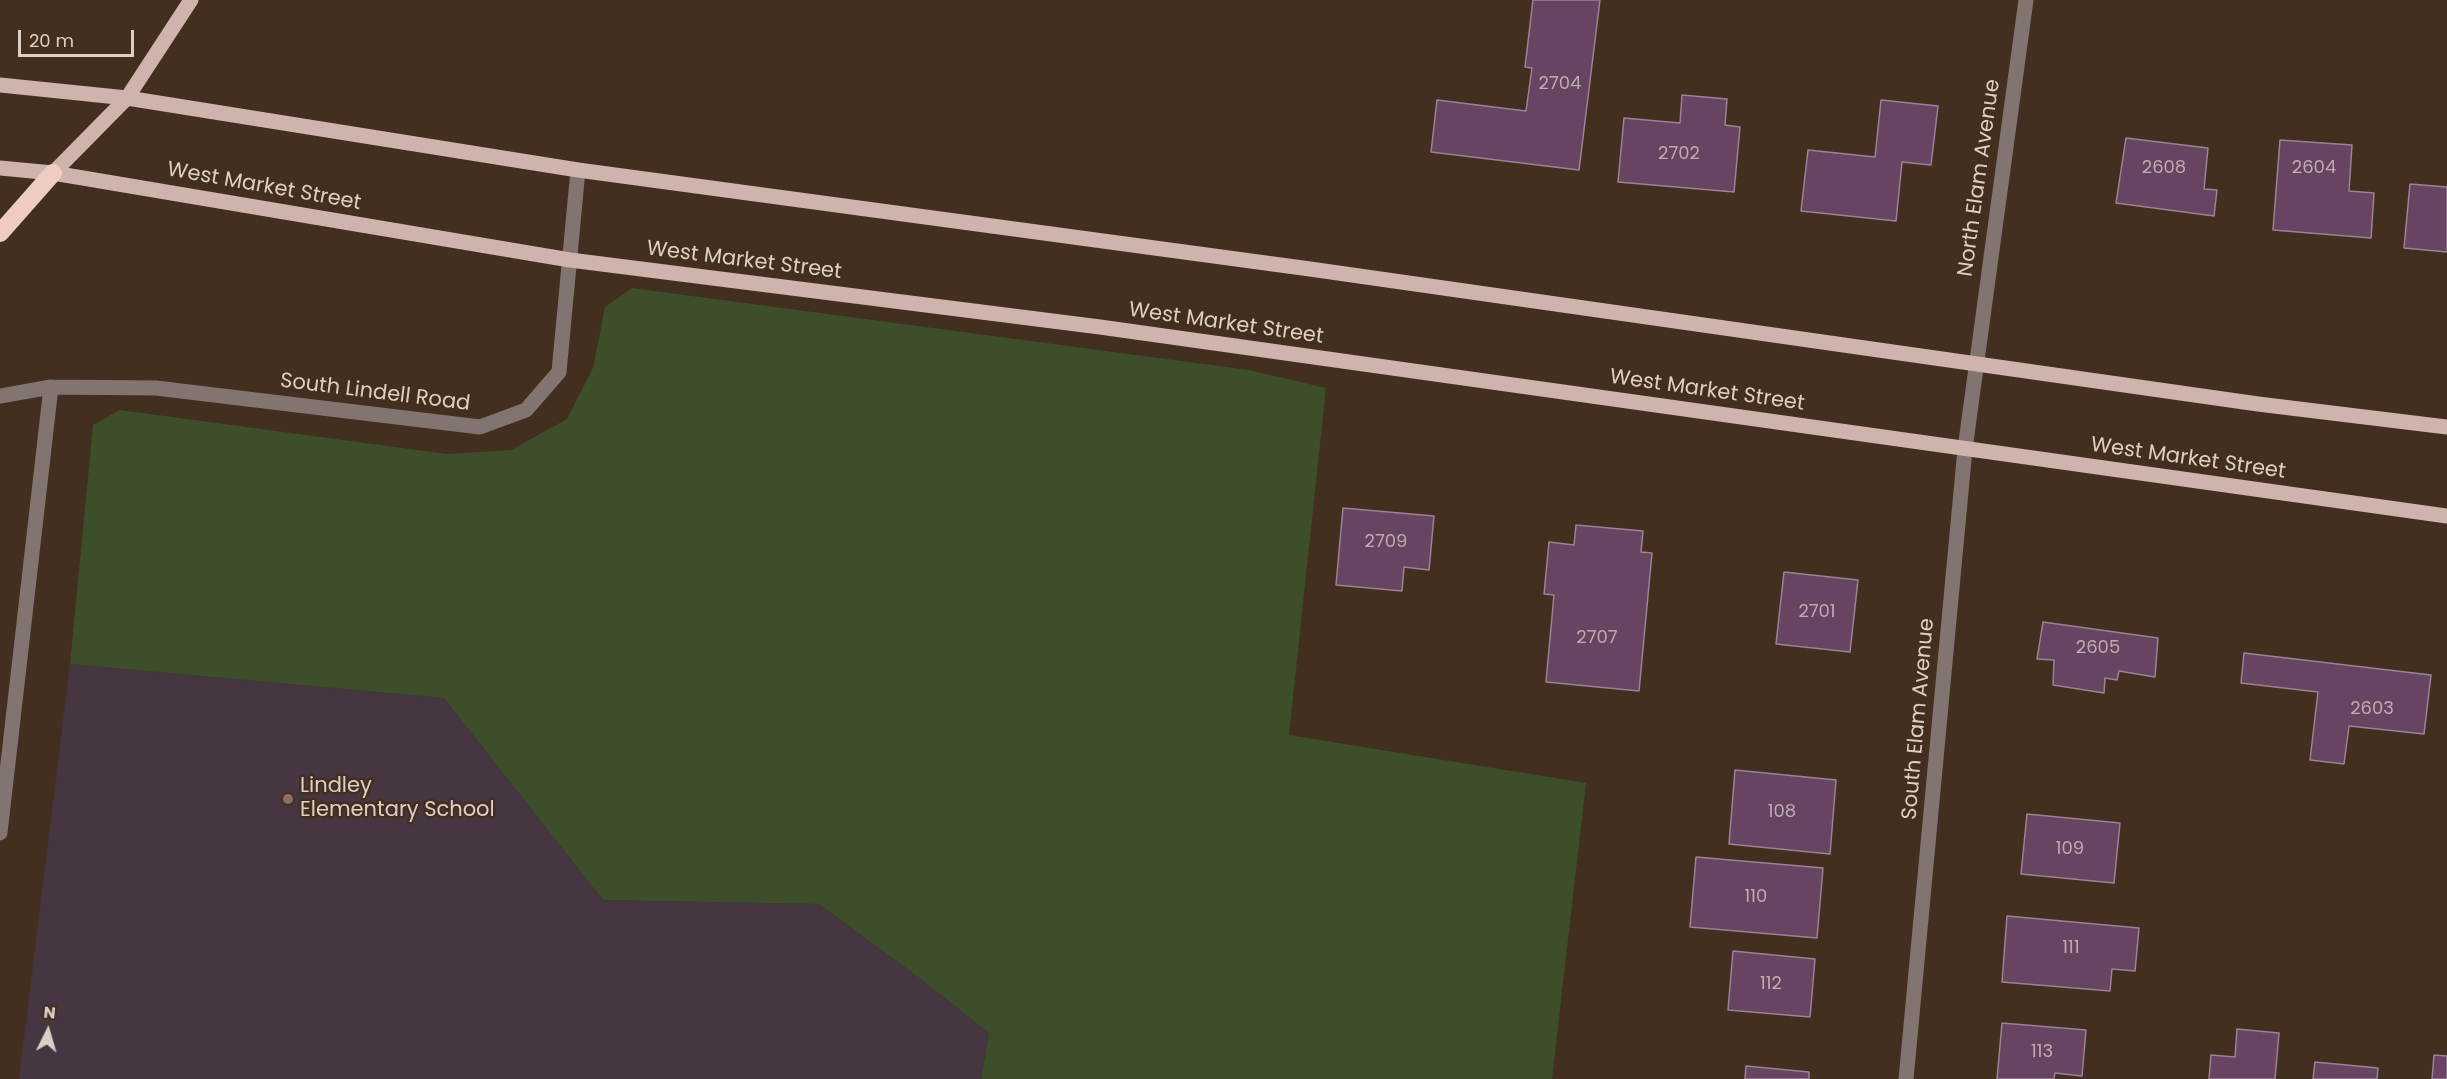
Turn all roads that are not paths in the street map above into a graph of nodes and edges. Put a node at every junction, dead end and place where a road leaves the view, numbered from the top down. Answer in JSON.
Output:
{"nodes":[{"id":1,"x":191,"y":0,"type":"edge"},
{"id":2,"x":2026,"y":0,"type":"edge"},
{"id":3,"x":0,"y":85,"type":"edge"},
{"id":4,"x":127,"y":98,"type":"junction"},
{"id":5,"x":0,"y":168,"type":"edge"},
{"id":6,"x":578,"y":170,"type":"junction"},
{"id":7,"x":53,"y":173,"type":"junction"},
{"id":8,"x":0,"y":233,"type":"edge"},
{"id":9,"x":570,"y":260,"type":"junction"},
{"id":10,"x":1976,"y":362,"type":"junction"},
{"id":11,"x":51,"y":387,"type":"junction"},
{"id":12,"x":0,"y":396,"type":"edge"},
{"id":13,"x":2447,"y":427,"type":"edge"},
{"id":14,"x":1965,"y":449,"type":"junction"},
{"id":15,"x":2447,"y":516,"type":"edge"},
{"id":16,"x":0,"y":833,"type":"edge"},
{"id":17,"x":1906,"y":1079,"type":"edge"}],
"edges":[{"from":1,"to":4,"type":"main road"},
{"from":2,"to":10,"type":"street","name":"North Elam Avenue"},
{"from":3,"to":4,"type":"main road"},
{"from":4,"to":6,"type":"main road"},
{"from":4,"to":7,"type":"main road"},
{"from":5,"to":7,"type":"main road","name":"West Market Street"},
{"from":6,"to":9,"type":"street","name":"South Lindell Road"},
{"from":6,"to":10,"type":"main road"},
{"from":7,"to":8,"type":"highway"},
{"from":7,"to":9,"type":"main road","name":"West Market Street"},
{"from":9,"to":11,"type":"street","name":"South Lindell Road"},
{"from":9,"to":14,"type":"main road","name":"West Market Street"},
{"from":10,"to":13,"type":"main road"},
{"from":10,"to":14,"type":"street","name":"South Elam Avenue"},
{"from":11,"to":12,"type":"street","name":"South Lindell Road"},
{"from":11,"to":16,"type":"street"},
{"from":14,"to":15,"type":"main road","name":"West Market Street"},
{"from":14,"to":17,"type":"street","name":"South Elam Avenue"}]}
